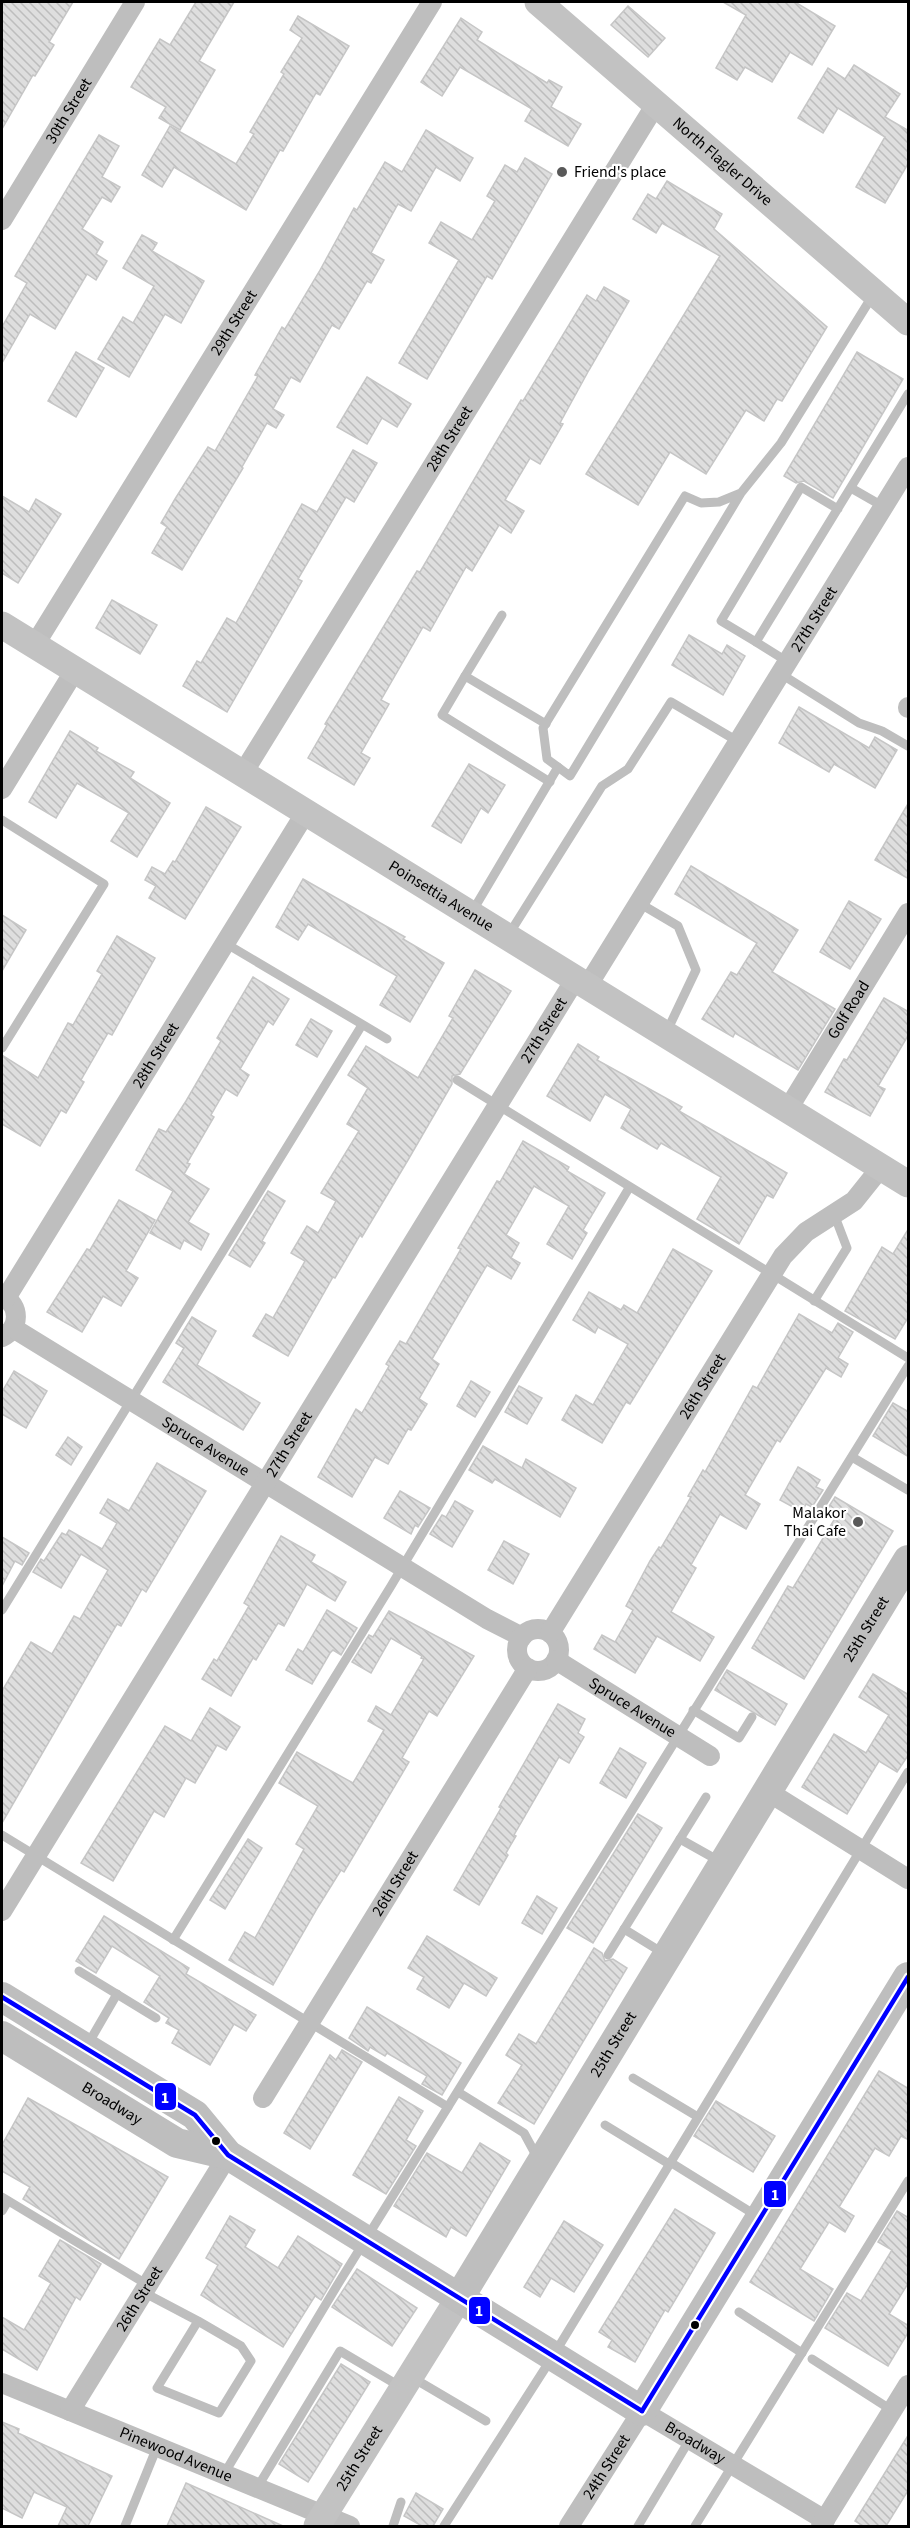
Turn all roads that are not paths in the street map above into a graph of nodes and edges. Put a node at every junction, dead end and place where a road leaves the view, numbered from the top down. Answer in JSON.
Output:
{"nodes":[{"id":1,"x":135,"y":2,"type":"edge"},
{"id":2,"x":432,"y":2,"type":"edge"},
{"id":3,"x":538,"y":2,"type":"edge"},
{"id":4,"x":656,"y":104,"type":"junction"},
{"id":5,"x":2,"y":220,"type":"edge"},
{"id":6,"x":874,"y":293,"type":"junction"},
{"id":7,"x":909,"y":322,"type":"edge"},
{"id":8,"x":909,"y":394,"type":"edge"},
{"id":9,"x":909,"y":467,"type":"edge"},
{"id":10,"x":851,"y":488,"type":"junction"},
{"id":11,"x":741,"y":493,"type":"junction"},
{"id":12,"x":884,"y":507,"type":"junction"},
{"id":13,"x":838,"y":509,"type":"junction"},
{"id":14,"x":502,"y":615,"type":"dead end"},
{"id":15,"x":2,"y":626,"type":"edge"},
{"id":16,"x":756,"y":642,"type":"junction"},
{"id":17,"x":34,"y":646,"type":"junction"},
{"id":18,"x":784,"y":668,"type":"junction"},
{"id":19,"x":75,"y":670,"type":"junction"},
{"id":20,"x":465,"y":676,"type":"junction"},
{"id":21,"x":546,"y":724,"type":"junction"},
{"id":22,"x":739,"y":742,"type":"junction"},
{"id":23,"x":909,"y":746,"type":"edge"},
{"id":24,"x":558,"y":767,"type":"junction"},
{"id":25,"x":243,"y":773,"type":"junction"},
{"id":26,"x":550,"y":782,"type":"junction"},
{"id":27,"x":2,"y":789,"type":"edge"},
{"id":28,"x":306,"y":812,"type":"junction"},
{"id":29,"x":2,"y":820,"type":"edge"},
{"id":30,"x":639,"y":903,"type":"junction"},
{"id":31,"x":909,"y":913,"type":"edge"},
{"id":32,"x":471,"y":914,"type":"junction"},
{"id":33,"x":507,"y":936,"type":"junction"},
{"id":34,"x":225,"y":943,"type":"junction"},
{"id":35,"x":582,"y":982,"type":"junction"},
{"id":36,"x":362,"y":1025,"type":"junction"},
{"id":37,"x":666,"y":1033,"type":"junction"},
{"id":38,"x":387,"y":1039,"type":"dead end"},
{"id":39,"x":2,"y":1048,"type":"edge"},
{"id":40,"x":457,"y":1080,"type":"dead end"},
{"id":41,"x":497,"y":1106,"type":"junction"},
{"id":42,"x":788,"y":1109,"type":"junction"},
{"id":43,"x":882,"y":1166,"type":"junction"},
{"id":44,"x":909,"y":1184,"type":"edge"},
{"id":45,"x":629,"y":1188,"type":"junction"},
{"id":46,"x":834,"y":1214,"type":"junction"},
{"id":47,"x":771,"y":1274,"type":"junction"},
{"id":48,"x":4,"y":1297,"type":"edge"},
{"id":49,"x":814,"y":1301,"type":"junction"},
{"id":50,"x":7,"y":1333,"type":"edge"},
{"id":51,"x":909,"y":1358,"type":"edge"},
{"id":52,"x":909,"y":1366,"type":"edge"},
{"id":53,"x":130,"y":1400,"type":"junction"},
{"id":54,"x":852,"y":1456,"type":"junction"},
{"id":55,"x":265,"y":1483,"type":"junction"},
{"id":56,"x":909,"y":1490,"type":"edge"},
{"id":57,"x":909,"y":1560,"type":"edge"},
{"id":58,"x":402,"y":1567,"type":"junction"},
{"id":59,"x":2,"y":1610,"type":"edge"},
{"id":60,"x":550,"y":1633,"type":"junction"},
{"id":61,"x":522,"y":1637,"type":"junction"},
{"id":62,"x":556,"y":1660,"type":"junction"},
{"id":63,"x":528,"y":1668,"type":"junction"},
{"id":64,"x":693,"y":1710,"type":"junction"},
{"id":65,"x":752,"y":1717,"type":"dead end"},
{"id":66,"x":677,"y":1736,"type":"junction"},
{"id":67,"x":710,"y":1756,"type":"dead end"},
{"id":68,"x":909,"y":1772,"type":"edge"},
{"id":69,"x":767,"y":1791,"type":"junction"},
{"id":70,"x":706,"y":1797,"type":"dead end"},
{"id":71,"x":2,"y":1835,"type":"edge"},
{"id":72,"x":680,"y":1839,"type":"junction"},
{"id":73,"x":861,"y":1849,"type":"junction"},
{"id":74,"x":35,"y":1856,"type":"junction"},
{"id":75,"x":723,"y":1864,"type":"junction"},
{"id":76,"x":909,"y":1879,"type":"edge"},
{"id":77,"x":2,"y":1911,"type":"edge"},
{"id":78,"x":624,"y":1929,"type":"junction"},
{"id":79,"x":173,"y":1940,"type":"junction"},
{"id":80,"x":608,"y":1955,"type":"dead end"},
{"id":81,"x":667,"y":1956,"type":"junction"},
{"id":82,"x":79,"y":1971,"type":"dead end"},
{"id":83,"x":909,"y":1977,"type":"edge"},
{"id":84,"x":117,"y":1994,"type":"junction"},
{"id":85,"x":2,"y":1997,"type":"edge"},
{"id":86,"x":156,"y":2018,"type":"dead end"},
{"id":87,"x":309,"y":2024,"type":"junction"},
{"id":88,"x":2,"y":2036,"type":"edge"},
{"id":89,"x":85,"y":2048,"type":"junction"},
{"id":90,"x":633,"y":2078,"type":"dead end"},
{"id":91,"x":458,"y":2092,"type":"junction"},
{"id":92,"x":263,"y":2098,"type":"dead end"},
{"id":93,"x":448,"y":2107,"type":"junction"},
{"id":94,"x":698,"y":2117,"type":"junction"},
{"id":95,"x":605,"y":2125,"type":"dead end"},
{"id":96,"x":228,"y":2155,"type":"junction"},
{"id":97,"x":670,"y":2163,"type":"junction"},
{"id":98,"x":541,"y":2164,"type":"junction"},
{"id":99,"x":909,"y":2181,"type":"edge"},
{"id":100,"x":5,"y":2199,"type":"edge"},
{"id":101,"x":2,"y":2211,"type":"edge"},
{"id":102,"x":760,"y":2218,"type":"junction"},
{"id":103,"x":366,"y":2240,"type":"junction"},
{"id":104,"x":146,"y":2289,"type":"junction"},
{"id":105,"x":459,"y":2298,"type":"junction"},
{"id":106,"x":739,"y":2312,"type":"dead end"},
{"id":107,"x":198,"y":2321,"type":"junction"},
{"id":108,"x":802,"y":2353,"type":"junction"},
{"id":109,"x":553,"y":2356,"type":"junction"},
{"id":110,"x":812,"y":2359,"type":"dead end"},
{"id":111,"x":407,"y":2382,"type":"junction"},
{"id":112,"x":2,"y":2383,"type":"edge"},
{"id":113,"x":909,"y":2385,"type":"edge"},
{"id":114,"x":892,"y":2410,"type":"junction"},
{"id":115,"x":70,"y":2411,"type":"junction"},
{"id":116,"x":642,"y":2411,"type":"junction"},
{"id":117,"x":486,"y":2421,"type":"dead end"},
{"id":118,"x":690,"y":2439,"type":"junction"},
{"id":119,"x":157,"y":2447,"type":"junction"},
{"id":120,"x":733,"y":2465,"type":"junction"},
{"id":121,"x":224,"y":2475,"type":"junction"},
{"id":122,"x":257,"y":2488,"type":"junction"},
{"id":123,"x":401,"y":2502,"type":"dead end"},
{"id":124,"x":320,"y":2521,"type":"edge"},
{"id":125,"x":823,"y":2523,"type":"edge"},
{"id":126,"x":125,"y":2526,"type":"edge"},
{"id":127,"x":350,"y":2526,"type":"edge"},
{"id":128,"x":393,"y":2526,"type":"edge"},
{"id":129,"x":444,"y":2526,"type":"edge"},
{"id":130,"x":569,"y":2526,"type":"edge"},
{"id":131,"x":638,"y":2526,"type":"edge"},
{"id":132,"x":695,"y":2526,"type":"edge"}],
"edges":[{"from":1,"to":5,"type":"street","name":"30th Street"},
{"from":2,"to":17,"type":"street","name":"29th Street"},
{"from":3,"to":4,"type":"street","name":"North Flagler Drive"},
{"from":4,"to":6,"type":"street","name":"North Flagler Drive"},
{"from":4,"to":25,"type":"street","name":"28th Street"},
{"from":6,"to":7,"type":"street","name":"North Flagler Drive"},
{"from":6,"to":11,"type":"lane"},
{"from":8,"to":10,"type":"lane"},
{"from":9,"to":12,"type":"street","name":"27th Street"},
{"from":10,"to":12,"type":"lane"},
{"from":10,"to":13,"type":"lane"},
{"from":11,"to":21,"type":"lane"},
{"from":11,"to":24,"type":"lane"},
{"from":12,"to":18,"type":"street","name":"27th Street"},
{"from":13,"to":16,"type":"lane"},
{"from":13,"to":16,"type":"lane"},
{"from":14,"to":20,"type":"lane"},
{"from":15,"to":17,"type":"street","name":"Poinsettia Avenue"},
{"from":16,"to":18,"type":"lane"},
{"from":17,"to":19,"type":"street","name":"Poinsettia Avenue"},
{"from":18,"to":22,"type":"street","name":"27th Street"},
{"from":18,"to":23,"type":"lane"},
{"from":19,"to":25,"type":"street","name":"Poinsettia Avenue"},
{"from":19,"to":27,"type":"street"},
{"from":20,"to":21,"type":"lane"},
{"from":20,"to":26,"type":"lane"},
{"from":21,"to":24,"type":"lane"},
{"from":22,"to":30,"type":"street","name":"27th Street"},
{"from":22,"to":33,"type":"lane"},
{"from":24,"to":26,"type":"lane"},
{"from":25,"to":28,"type":"street","name":"Poinsettia Avenue"},
{"from":26,"to":32,"type":"lane"},
{"from":28,"to":32,"type":"street","name":"Poinsettia Avenue"},
{"from":28,"to":34,"type":"street","name":"28th Street"},
{"from":29,"to":39,"type":"lane"},
{"from":30,"to":35,"type":"street","name":"27th Street"},
{"from":30,"to":37,"type":"lane"},
{"from":31,"to":42,"type":"street","name":"Golf Road"},
{"from":32,"to":33,"type":"street","name":"Poinsettia Avenue"},
{"from":33,"to":35,"type":"street","name":"Poinsettia Avenue"},
{"from":34,"to":36,"type":"lane"},
{"from":34,"to":48,"type":"street","name":"28th Street"},
{"from":35,"to":37,"type":"street","name":"Poinsettia Avenue"},
{"from":35,"to":41,"type":"street","name":"27th Street"},
{"from":36,"to":38,"type":"lane"},
{"from":36,"to":53,"type":"lane"},
{"from":37,"to":42,"type":"street","name":"Poinsettia Avenue"},
{"from":40,"to":41,"type":"lane"},
{"from":41,"to":45,"type":"lane"},
{"from":41,"to":55,"type":"street","name":"27th Street"},
{"from":42,"to":43,"type":"street","name":"Poinsettia Avenue"},
{"from":43,"to":44,"type":"street","name":"Poinsettia Avenue"},
{"from":43,"to":46,"type":"street","name":"26th Street"},
{"from":45,"to":47,"type":"lane"},
{"from":45,"to":58,"type":"lane"},
{"from":46,"to":47,"type":"street","name":"26th Street"},
{"from":46,"to":49,"type":"lane"},
{"from":47,"to":49,"type":"lane"},
{"from":47,"to":60,"type":"street","name":"26th Street"},
{"from":48,"to":50,"type":"street"},
{"from":49,"to":51,"type":"lane"},
{"from":50,"to":53,"type":"street","name":"Spruce Avenue"},
{"from":52,"to":54,"type":"lane"},
{"from":53,"to":55,"type":"street","name":"Spruce Avenue"},
{"from":53,"to":59,"type":"lane"},
{"from":54,"to":56,"type":"lane"},
{"from":54,"to":64,"type":"lane"},
{"from":55,"to":58,"type":"street","name":"Spruce Avenue"},
{"from":55,"to":74,"type":"street","name":"27th Street"},
{"from":57,"to":69,"type":"main road","name":"25th Street"},
{"from":58,"to":61,"type":"street","name":"Spruce Avenue"},
{"from":58,"to":79,"type":"lane"},
{"from":60,"to":61,"type":"street"},
{"from":60,"to":62,"type":"street"},
{"from":61,"to":63,"type":"street"},
{"from":62,"to":63,"type":"street"},
{"from":62,"to":66,"type":"street","name":"Spruce Avenue"},
{"from":63,"to":87,"type":"street","name":"26th Street"},
{"from":64,"to":65,"type":"lane"},
{"from":64,"to":66,"type":"lane"},
{"from":66,"to":67,"type":"street","name":"Spruce Avenue"},
{"from":66,"to":91,"type":"lane"},
{"from":68,"to":73,"type":"lane"},
{"from":69,"to":73,"type":"street"},
{"from":69,"to":75,"type":"main road","name":"25th Street"},
{"from":70,"to":72,"type":"lane"},
{"from":71,"to":74,"type":"lane"},
{"from":72,"to":75,"type":"lane"},
{"from":72,"to":78,"type":"lane"},
{"from":73,"to":76,"type":"street"},
{"from":73,"to":94,"type":"lane"},
{"from":74,"to":77,"type":"street","name":"27th Street"},
{"from":74,"to":79,"type":"lane"},
{"from":75,"to":81,"type":"main road","name":"25th Street"},
{"from":78,"to":80,"type":"lane"},
{"from":78,"to":81,"type":"lane"},
{"from":79,"to":87,"type":"lane"},
{"from":81,"to":98,"type":"main road","name":"25th Street"},
{"from":82,"to":84,"type":"lane"},
{"from":83,"to":102,"type":"main road","name":"24th Street"},
{"from":84,"to":86,"type":"lane"},
{"from":84,"to":89,"type":"lane"},
{"from":85,"to":89,"type":"main road","name":"Broadway"},
{"from":87,"to":92,"type":"street","name":"26th Street"},
{"from":87,"to":93,"type":"lane"},
{"from":88,"to":96,"type":"main road","name":"Broadway"},
{"from":89,"to":96,"type":"main road","name":"Broadway"},
{"from":90,"to":94,"type":"lane"},
{"from":91,"to":93,"type":"lane"},
{"from":91,"to":98,"type":"lane"},
{"from":93,"to":103,"type":"lane"},
{"from":94,"to":97,"type":"lane"},
{"from":95,"to":97,"type":"lane"},
{"from":96,"to":103,"type":"main road","name":"Broadway"},
{"from":96,"to":104,"type":"street","name":"26th Street"},
{"from":97,"to":102,"type":"lane"},
{"from":97,"to":109,"type":"lane"},
{"from":98,"to":105,"type":"main road","name":"25th Street"},
{"from":99,"to":108,"type":"lane"},
{"from":100,"to":101,"type":"lane"},
{"from":100,"to":104,"type":"lane"},
{"from":102,"to":116,"type":"main road","name":"24th Street"},
{"from":103,"to":105,"type":"main road","name":"Broadway"},
{"from":103,"to":121,"type":"lane"},
{"from":104,"to":107,"type":"lane"},
{"from":104,"to":115,"type":"street","name":"26th Street"},
{"from":105,"to":109,"type":"main road","name":"Broadway"},
{"from":105,"to":111,"type":"street","name":"25th Street"},
{"from":106,"to":108,"type":"lane"},
{"from":107,"to":107,"type":"lane"},
{"from":108,"to":120,"type":"lane"},
{"from":109,"to":116,"type":"main road","name":"Broadway"},
{"from":109,"to":129,"type":"lane"},
{"from":110,"to":114,"type":"lane"},
{"from":111,"to":117,"type":"lane"},
{"from":111,"to":122,"type":"lane"},
{"from":111,"to":124,"type":"street","name":"25th Street"},
{"from":112,"to":115,"type":"street","name":"Pinewood Avenue"},
{"from":113,"to":114,"type":"street"},
{"from":114,"to":125,"type":"street"},
{"from":115,"to":119,"type":"street","name":"Pinewood Avenue"},
{"from":116,"to":118,"type":"street","name":"Broadway"},
{"from":116,"to":130,"type":"street","name":"24th Street"},
{"from":118,"to":120,"type":"street","name":"Broadway"},
{"from":118,"to":131,"type":"lane"},
{"from":119,"to":121,"type":"street","name":"Pinewood Avenue"},
{"from":119,"to":126,"type":"lane"},
{"from":120,"to":125,"type":"street","name":"Broadway"},
{"from":120,"to":132,"type":"lane"},
{"from":121,"to":122,"type":"street","name":"Pinewood Avenue"},
{"from":122,"to":124,"type":"street","name":"Pinewood Avenue"},
{"from":123,"to":128,"type":"lane"},
{"from":124,"to":127,"type":"street","name":"Pinewood Avenue"}]}
